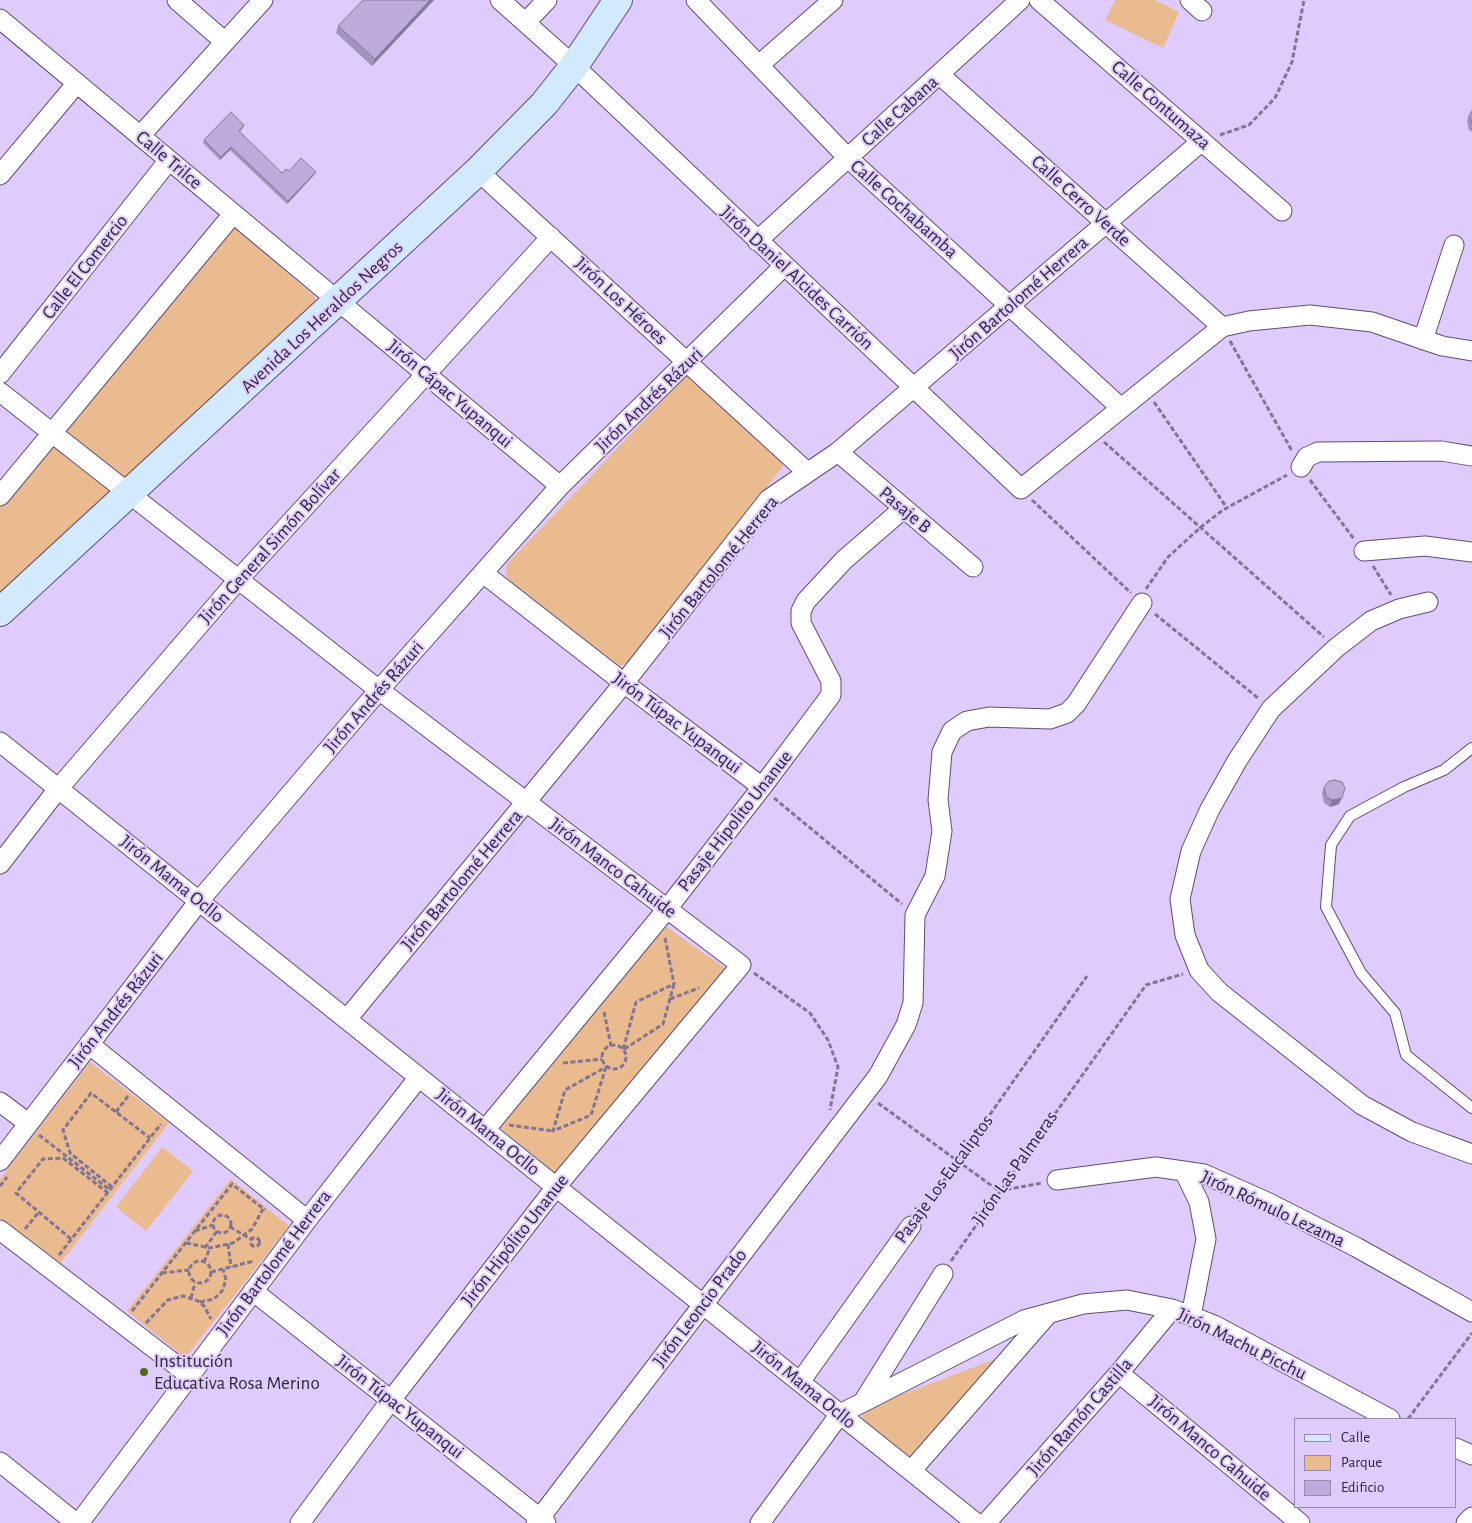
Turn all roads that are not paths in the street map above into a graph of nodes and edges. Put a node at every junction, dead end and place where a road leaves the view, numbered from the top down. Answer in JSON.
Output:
{"nodes":[{"id":1,"x":177,"y":0,"type":"edge"},
{"id":2,"x":263,"y":0,"type":"edge"},
{"id":3,"x":500,"y":0,"type":"edge"},
{"id":4,"x":547,"y":0,"type":"edge"},
{"id":5,"x":618,"y":0,"type":"edge"},
{"id":6,"x":696,"y":0,"type":"edge"},
{"id":7,"x":833,"y":0,"type":"edge"},
{"id":8,"x":1020,"y":0,"type":"edge"},
{"id":9,"x":1039,"y":0,"type":"edge"},
{"id":10,"x":0,"y":19,"type":"edge"},
{"id":11,"x":526,"y":22,"type":"junction"},
{"id":12,"x":225,"y":42,"type":"junction"},
{"id":13,"x":759,"y":65,"type":"junction"},
{"id":14,"x":574,"y":66,"type":"junction"},
{"id":15,"x":940,"y":75,"type":"junction"},
{"id":16,"x":77,"y":83,"type":"junction"},
{"id":17,"x":140,"y":136,"type":"junction"},
{"id":18,"x":1202,"y":141,"type":"junction"},
{"id":19,"x":848,"y":158,"type":"junction"},
{"id":20,"x":169,"y":160,"type":"junction"},
{"id":21,"x":478,"y":171,"type":"junction"},
{"id":22,"x":0,"y":175,"type":"edge"},
{"id":23,"x":1282,"y":211,"type":"dead end"},
{"id":24,"x":233,"y":214,"type":"junction"},
{"id":25,"x":1106,"y":223,"type":"junction"},
{"id":26,"x":551,"y":237,"type":"junction"},
{"id":27,"x":758,"y":241,"type":"junction"},
{"id":28,"x":1454,"y":244,"type":"dead end"},
{"id":29,"x":784,"y":266,"type":"junction"},
{"id":30,"x":339,"y":302,"type":"junction"},
{"id":31,"x":1009,"y":305,"type":"junction"},
{"id":32,"x":1222,"y":327,"type":"junction"},
{"id":33,"x":1423,"y":340,"type":"junction"},
{"id":34,"x":1472,"y":351,"type":"edge"},
{"id":35,"x":688,"y":362,"type":"junction"},
{"id":36,"x":0,"y":374,"type":"edge"},
{"id":37,"x":426,"y":374,"type":"junction"},
{"id":38,"x":913,"y":388,"type":"junction"},
{"id":39,"x":0,"y":392,"type":"edge"},
{"id":40,"x":1121,"y":408,"type":"junction"},
{"id":41,"x":51,"y":433,"type":"junction"},
{"id":42,"x":838,"y":452,"type":"junction"},
{"id":43,"x":1472,"y":456,"type":"edge"},
{"id":44,"x":1301,"y":467,"type":"road end"},
{"id":45,"x":807,"y":472,"type":"junction"},
{"id":46,"x":560,"y":486,"type":"junction"},
{"id":47,"x":129,"y":494,"type":"junction"},
{"id":48,"x":0,"y":496,"type":"edge"},
{"id":49,"x":904,"y":508,"type":"junction"},
{"id":50,"x":1364,"y":551,"type":"road end"},
{"id":51,"x":1472,"y":552,"type":"edge"},
{"id":52,"x":973,"y":566,"type":"dead end"},
{"id":53,"x":483,"y":573,"type":"junction"},
{"id":54,"x":238,"y":580,"type":"junction"},
{"id":55,"x":1428,"y":602,"type":"dead end"},
{"id":56,"x":1142,"y":603,"type":"road end"},
{"id":57,"x":0,"y":612,"type":"edge"},
{"id":58,"x":624,"y":684,"type":"junction"},
{"id":59,"x":379,"y":690,"type":"junction"},
{"id":60,"x":0,"y":742,"type":"edge"},
{"id":61,"x":1472,"y":748,"type":"edge"},
{"id":62,"x":762,"y":788,"type":"junction"},
{"id":63,"x":58,"y":789,"type":"junction"},
{"id":64,"x":526,"y":802,"type":"junction"},
{"id":65,"x":0,"y":864,"type":"edge"},
{"id":66,"x":199,"y":901,"type":"junction"},
{"id":67,"x":667,"y":909,"type":"junction"},
{"id":68,"x":740,"y":964,"type":"joint"},
{"id":69,"x":347,"y":1019,"type":"junction"},
{"id":70,"x":89,"y":1044,"type":"junction"},
{"id":71,"x":419,"y":1077,"type":"junction"},
{"id":72,"x":0,"y":1102,"type":"edge"},
{"id":73,"x":1472,"y":1108,"type":"edge"},
{"id":74,"x":28,"y":1124,"type":"junction"},
{"id":75,"x":485,"y":1130,"type":"junction"},
{"id":76,"x":1472,"y":1154,"type":"edge"},
{"id":77,"x":0,"y":1161,"type":"edge"},
{"id":78,"x":1184,"y":1171,"type":"junction"},
{"id":79,"x":1056,"y":1180,"type":"road end"},
{"id":80,"x":556,"y":1187,"type":"junction"},
{"id":81,"x":307,"y":1220,"type":"junction"},
{"id":82,"x":911,"y":1226,"type":"road end"},
{"id":83,"x":8,"y":1228,"type":"edge"},
{"id":84,"x":943,"y":1274,"type":"road end"},
{"id":85,"x":253,"y":1290,"type":"junction"},
{"id":86,"x":703,"y":1304,"type":"junction"},
{"id":87,"x":1172,"y":1309,"type":"junction"},
{"id":88,"x":1472,"y":1312,"type":"edge"},
{"id":89,"x":1049,"y":1313,"type":"junction"},
{"id":90,"x":1191,"y":1316,"type":"junction"},
{"id":91,"x":1119,"y":1373,"type":"junction"},
{"id":92,"x":189,"y":1375,"type":"junction"},
{"id":93,"x":800,"y":1382,"type":"junction"},
{"id":94,"x":391,"y":1400,"type":"junction"},
{"id":95,"x":862,"y":1403,"type":"junction"},
{"id":96,"x":840,"y":1414,"type":"junction"},
{"id":97,"x":1388,"y":1418,"type":"edge"},
{"id":98,"x":1457,"y":1448,"type":"edge"},
{"id":99,"x":1472,"y":1455,"type":"edge"},
{"id":100,"x":0,"y":1462,"type":"edge"},
{"id":101,"x":911,"y":1471,"type":"junction"},
{"id":102,"x":1472,"y":1517,"type":"edge"},
{"id":103,"x":541,"y":1521,"type":"edge"},
{"id":104,"x":78,"y":1523,"type":"edge"},
{"id":105,"x":300,"y":1523,"type":"edge"},
{"id":106,"x":760,"y":1523,"type":"edge"},
{"id":107,"x":976,"y":1523,"type":"edge"},
{"id":108,"x":986,"y":1523,"type":"edge"},
{"id":109,"x":1300,"y":1523,"type":"edge"},
{"id":110,"x":1466,"y":1523,"type":"edge"}],
"edges":[{"from":1,"to":12,"type":"street"},
{"from":2,"to":12,"type":"street"},
{"from":3,"to":11,"type":"street","name":"Jirón Daniel Alcides Carrión"},
{"from":4,"to":11,"type":"street"},
{"from":5,"to":14,"type":"street","name":"Avenida Los Heraldos Negros"},
{"from":6,"to":13,"type":"street","name":"Calle Cochabamba"},
{"from":7,"to":13,"type":"street"},
{"from":8,"to":15,"type":"street","name":"Calle Cabana"},
{"from":9,"to":18,"type":"street","name":"Calle Contumaza"},
{"from":10,"to":16,"type":"street","name":"Calle Trilce"},
{"from":11,"to":14,"type":"street","name":"Jirón Daniel Alcides Carrión"},
{"from":12,"to":17,"type":"street"},
{"from":13,"to":19,"type":"street","name":"Calle Cochabamba"},
{"from":14,"to":21,"type":"street","name":"Avenida Los Heraldos Negros"},
{"from":14,"to":27,"type":"street","name":"Jirón Daniel Alcides Carrión"},
{"from":15,"to":19,"type":"street","name":"Calle Cabana"},
{"from":15,"to":25,"type":"street","name":"Calle Cerro Verde"},
{"from":16,"to":17,"type":"street","name":"Calle Trilce"},
{"from":16,"to":22,"type":"street"},
{"from":17,"to":20,"type":"street","name":"Calle Trilce"},
{"from":18,"to":23,"type":"street","name":"Calle Contumaza"},
{"from":18,"to":25,"type":"street","name":"Jirón Bartolomé Herrera"},
{"from":19,"to":27,"type":"street","name":"Calle Cabana"},
{"from":19,"to":31,"type":"street","name":"Calle Cochabamba"},
{"from":20,"to":24,"type":"street","name":"Calle Trilce"},
{"from":20,"to":36,"type":"street","name":"Calle El Comercio"},
{"from":21,"to":26,"type":"street","name":"Jirón Los Héroes"},
{"from":21,"to":30,"type":"street","name":"Avenida Los Heraldos Negros"},
{"from":24,"to":30,"type":"street","name":"Calle Trilce"},
{"from":24,"to":41,"type":"street"},
{"from":25,"to":31,"type":"street","name":"Jirón Bartolomé Herrera"},
{"from":25,"to":32,"type":"street","name":"Calle Cerro Verde"},
{"from":26,"to":35,"type":"street","name":"Jirón Los Héroes"},
{"from":26,"to":37,"type":"street","name":"Jirón General Simón Bolívar"},
{"from":27,"to":29,"type":"street","name":"Jirón Daniel Alcides Carrión"},
{"from":28,"to":33,"type":"street"},
{"from":29,"to":35,"type":"street","name":"Jirón Andrés Rázuri"},
{"from":29,"to":38,"type":"street","name":"Jirón Daniel Alcides Carrión"},
{"from":30,"to":37,"type":"street","name":"Jirón Cápac Yupanqui"},
{"from":30,"to":47,"type":"street","name":"Avenida Los Heraldos Negros"},
{"from":31,"to":38,"type":"street","name":"Jirón Bartolomé Herrera"},
{"from":31,"to":40,"type":"street","name":"Calle Cochabamba"},
{"from":32,"to":33,"type":"street"},
{"from":32,"to":40,"type":"street"},
{"from":33,"to":34,"type":"street"},
{"from":35,"to":45,"type":"street","name":"Jirón Los Héroes"},
{"from":35,"to":46,"type":"street","name":"Jirón Andrés Rázuri"},
{"from":37,"to":46,"type":"street","name":"Jirón Cápac Yupanqui"},
{"from":37,"to":54,"type":"street","name":"Jirón General Simón Bolívar"},
{"from":38,"to":40,"type":"street","name":"Jirón Daniel Alcides Carrión"},
{"from":38,"to":42,"type":"street","name":"Jirón Bartolomé Herrera"},
{"from":39,"to":41,"type":"street","name":"Jirón Manco Cahuide"},
{"from":41,"to":47,"type":"street","name":"Jirón Manco Cahuide"},
{"from":41,"to":48,"type":"street"},
{"from":42,"to":45,"type":"street","name":"Jirón Bartolomé Herrera"},
{"from":42,"to":49,"type":"street","name":"Pasaje B"},
{"from":43,"to":44,"type":"street"},
{"from":45,"to":58,"type":"street","name":"Jirón Bartolomé Herrera"},
{"from":46,"to":53,"type":"street","name":"Jirón Andrés Rázuri"},
{"from":47,"to":54,"type":"street","name":"Jirón Manco Cahuide"},
{"from":47,"to":57,"type":"street","name":"Avenida Los Heraldos Negros"},
{"from":49,"to":52,"type":"street","name":"Pasaje B"},
{"from":49,"to":62,"type":"street","name":"Pasaje Hipolito Unanue"},
{"from":50,"to":51,"type":"street"},
{"from":53,"to":58,"type":"street","name":"Jirón Túpac Yupanqui"},
{"from":53,"to":59,"type":"street","name":"Jirón Andrés Rázuri"},
{"from":54,"to":59,"type":"street","name":"Jirón Manco Cahuide"},
{"from":54,"to":63,"type":"street","name":"Jirón General Simón Bolívar"},
{"from":55,"to":76,"type":"street"},
{"from":56,"to":86,"type":"street","name":"Jirón Leoncio Prado"},
{"from":58,"to":62,"type":"street","name":"Jirón Túpac Yupanqui"},
{"from":58,"to":64,"type":"street","name":"Jirón Bartolomé Herrera"},
{"from":59,"to":64,"type":"street","name":"Jirón Manco Cahuide"},
{"from":59,"to":66,"type":"street","name":"Jirón Andrés Rázuri"},
{"from":60,"to":63,"type":"street","name":"Jirón Mama Ocllo"},
{"from":61,"to":73,"type":"lane"},
{"from":62,"to":67,"type":"street","name":"Pasaje Hipolito Unanue"},
{"from":63,"to":65,"type":"street","name":"Jirón General Simón Bolívar"},
{"from":63,"to":66,"type":"street","name":"Jirón Mama Ocllo"},
{"from":64,"to":67,"type":"street","name":"Jirón Manco Cahuide"},
{"from":64,"to":69,"type":"street","name":"Jirón Bartolomé Herrera"},
{"from":66,"to":69,"type":"street","name":"Jirón Mama Ocllo"},
{"from":66,"to":70,"type":"street","name":"Jirón Andrés Rázuri"},
{"from":67,"to":68,"type":"street","name":"Jirón Manco Cahuide"},
{"from":67,"to":75,"type":"street","name":"Pasaje Hipolito Unanue"},
{"from":68,"to":80,"type":"street","name":"Jirón Hipólito Unanue"},
{"from":69,"to":71,"type":"street","name":"Jirón Mama Ocllo"},
{"from":70,"to":74,"type":"street","name":"Jirón Andrés Rázuri"},
{"from":70,"to":81,"type":"street"},
{"from":71,"to":75,"type":"street","name":"Jirón Mama Ocllo"},
{"from":71,"to":81,"type":"street","name":"Jirón Bartolomé Herrera"},
{"from":72,"to":74,"type":"street"},
{"from":74,"to":77,"type":"street","name":"Jirón Andrés Rázuri"},
{"from":75,"to":80,"type":"street","name":"Jirón Mama Ocllo"},
{"from":78,"to":79,"type":"street","name":"Jirón Rómulo Lezama"},
{"from":78,"to":88,"type":"street","name":"Jirón Rómulo Lezama"},
{"from":78,"to":90,"type":"street"},
{"from":80,"to":86,"type":"street","name":"Jirón Mama Ocllo"},
{"from":80,"to":94,"type":"street","name":"Jirón Hipólito Unanue"},
{"from":81,"to":85,"type":"street","name":"Jirón Bartolomé Herrera"},
{"from":82,"to":93,"type":"street","name":"Pasaje Los Eucaliptos"},
{"from":83,"to":92,"type":"street"},
{"from":84,"to":95,"type":"street"},
{"from":85,"to":92,"type":"street","name":"Jirón Bartolomé Herrera"},
{"from":85,"to":94,"type":"street","name":"Jirón Túpac Yupanqui"},
{"from":86,"to":93,"type":"street","name":"Jirón Mama Ocllo"},
{"from":86,"to":103,"type":"street","name":"Jirón Leoncio Prado"},
{"from":87,"to":89,"type":"street","name":"Jirón Machu Picchu"},
{"from":87,"to":90,"type":"street","name":"Jirón Machu Picchu"},
{"from":87,"to":91,"type":"street","name":"Jirón Ramón Castilla"},
{"from":89,"to":95,"type":"street","name":"Jirón Machu Picchu"},
{"from":89,"to":101,"type":"street"},
{"from":90,"to":97,"type":"street","name":"Jirón Machu Picchu"},
{"from":91,"to":108,"type":"street","name":"Jirón Ramón Castilla"},
{"from":91,"to":109,"type":"street","name":"Jirón Manco Cahuide"},
{"from":92,"to":104,"type":"street","name":"Jirón Bartolomé Herrera"},
{"from":93,"to":96,"type":"street","name":"Jirón Mama Ocllo"},
{"from":94,"to":103,"type":"street","name":"Jirón Túpac Yupanqui"},
{"from":94,"to":105,"type":"street","name":"Jirón Hipólito Unanue"},
{"from":95,"to":96,"type":"street","name":"Jirón Machu Picchu"},
{"from":96,"to":101,"type":"street","name":"Jirón Mama Ocllo"},
{"from":96,"to":106,"type":"street"},
{"from":98,"to":99,"type":"street"},
{"from":100,"to":104,"type":"street"},
{"from":101,"to":107,"type":"street","name":"Jirón Mama Ocllo"},
{"from":102,"to":110,"type":"street"}]}
